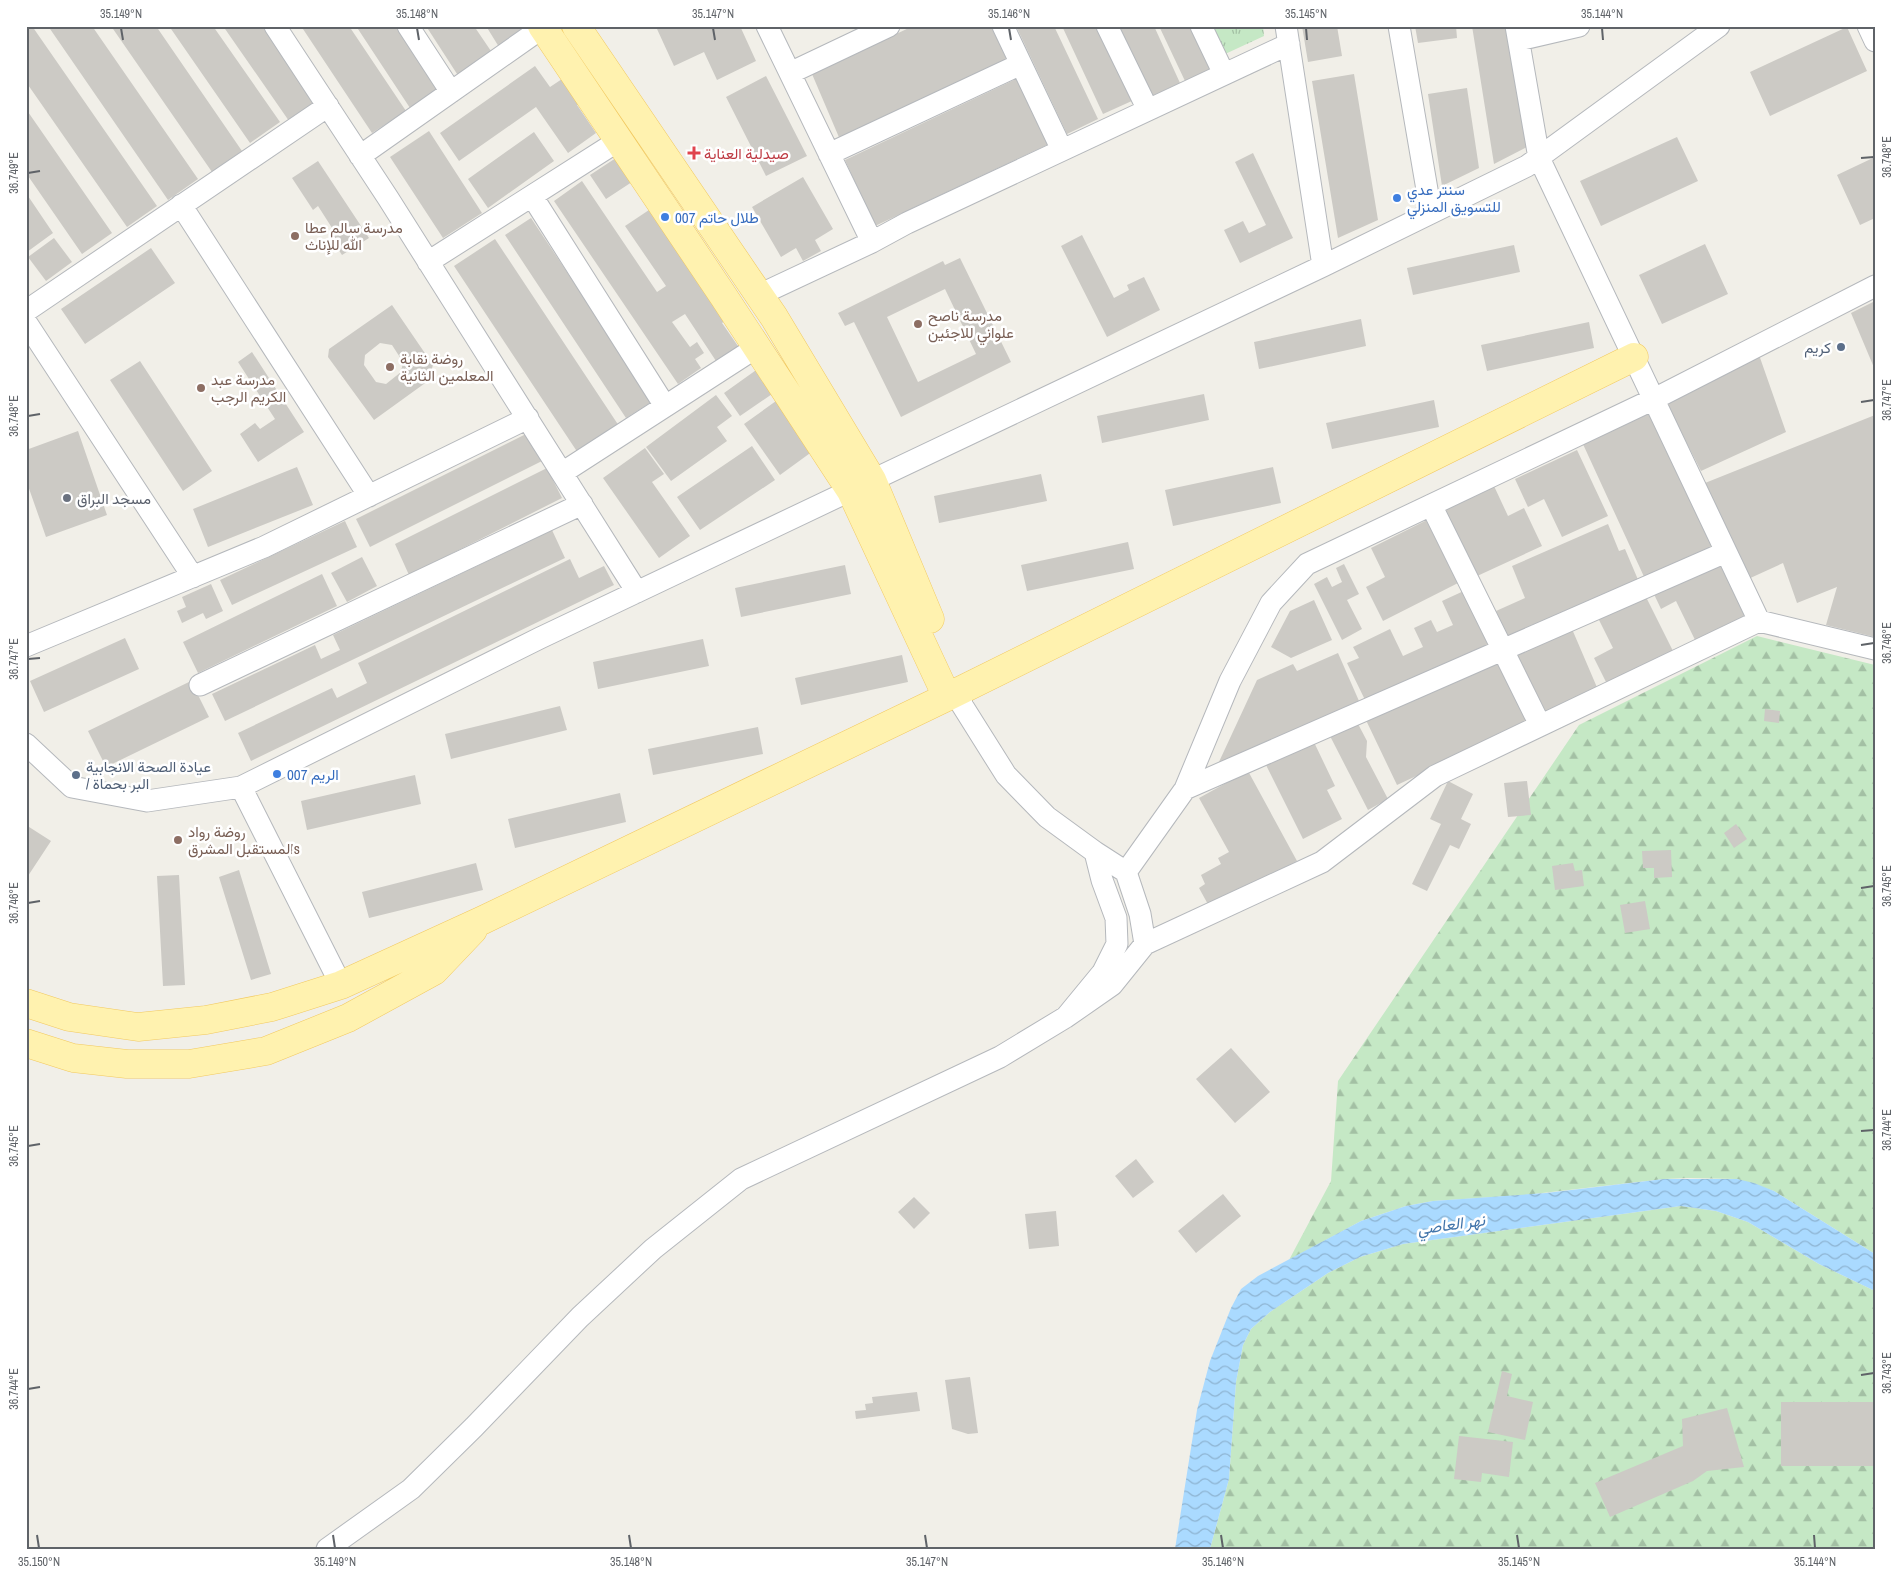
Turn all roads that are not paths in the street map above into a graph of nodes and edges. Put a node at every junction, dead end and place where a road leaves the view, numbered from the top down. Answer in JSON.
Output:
{"nodes":[{"id":1,"x":275,"y":26,"type":"edge"},
{"id":2,"x":408,"y":26,"type":"edge"},
{"id":3,"x":576,"y":26,"type":"edge"},
{"id":4,"x":767,"y":26,"type":"edge"},
{"id":5,"x":889,"y":26,"type":"edge"},
{"id":6,"x":1003,"y":26,"type":"edge"},
{"id":7,"x":1107,"y":26,"type":"edge"},
{"id":8,"x":1201,"y":26,"type":"edge"},
{"id":9,"x":1398,"y":26,"type":"edge"},
{"id":10,"x":1579,"y":26,"type":"edge"},
{"id":11,"x":1719,"y":26,"type":"edge"},
{"id":12,"x":1868,"y":26,"type":"edge"},
{"id":13,"x":542,"y":27,"type":"edge"},
{"id":14,"x":1518,"y":33,"type":"edge"},
{"id":15,"x":1288,"y":35,"type":"edge"},
{"id":16,"x":1875,"y":41,"type":"edge"},
{"id":17,"x":1021,"y":64,"type":"junction"},
{"id":18,"x":790,"y":73,"type":"junction"},
{"id":19,"x":1224,"y":74,"type":"junction"},
{"id":20,"x":451,"y":92,"type":"junction"},
{"id":21,"x":328,"y":106,"type":"junction"},
{"id":22,"x":1148,"y":110,"type":"junction"},
{"id":23,"x":618,"y":141,"type":"junction"},
{"id":24,"x":1062,"y":150,"type":"junction"},
{"id":25,"x":829,"y":154,"type":"junction"},
{"id":26,"x":360,"y":156,"type":"junction"},
{"id":27,"x":1539,"y":158,"type":"junction"},
{"id":28,"x":532,"y":196,"type":"junction"},
{"id":29,"x":181,"y":205,"type":"junction"},
{"id":30,"x":1431,"y":212,"type":"junction"},
{"id":31,"x":872,"y":242,"type":"junction"},
{"id":32,"x":428,"y":262,"type":"junction"},
{"id":33,"x":1323,"y":266,"type":"junction"},
{"id":34,"x":1875,"y":286,"type":"edge"},
{"id":35,"x":759,"y":295,"type":"junction"},
{"id":36,"x":26,"y":311,"type":"edge"},
{"id":37,"x":26,"y":322,"type":"edge"},
{"id":38,"x":757,"y":347,"type":"junction"},
{"id":39,"x":1634,"y":357,"type":"junction"},
{"id":40,"x":1654,"y":399,"type":"junction"},
{"id":41,"x":665,"y":406,"type":"junction"},
{"id":42,"x":528,"y":418,"type":"junction"},
{"id":43,"x":562,"y":473,"type":"junction"},
{"id":44,"x":861,"y":486,"type":"junction"},
{"id":45,"x":369,"y":496,"type":"junction"},
{"id":46,"x":582,"y":504,"type":"junction"},
{"id":47,"x":1431,"y":505,"type":"junction"},
{"id":48,"x":1726,"y":552,"type":"junction"},
{"id":49,"x":193,"y":577,"type":"junction"},
{"id":50,"x":637,"y":592,"type":"junction"},
{"id":51,"x":1759,"y":621,"type":"junction"},
{"id":52,"x":26,"y":646,"type":"edge"},
{"id":53,"x":1503,"y":650,"type":"junction"},
{"id":54,"x":1875,"y":650,"type":"edge"},
{"id":55,"x":200,"y":685,"type":"dead end"},
{"id":56,"x":956,"y":697,"type":"junction"},
{"id":57,"x":1540,"y":726,"type":"junction"},
{"id":58,"x":26,"y":744,"type":"edge"},
{"id":59,"x":241,"y":787,"type":"junction"},
{"id":60,"x":1185,"y":789,"type":"junction"},
{"id":61,"x":1095,"y":852,"type":"junction"},
{"id":62,"x":1126,"y":872,"type":"junction"},
{"id":63,"x":483,"y":920,"type":"junction"},
{"id":64,"x":1145,"y":944,"type":"junction"},
{"id":65,"x":341,"y":985,"type":"junction"},
{"id":66,"x":26,"y":1003,"type":"edge"},
{"id":67,"x":1066,"y":1017,"type":"junction"},
{"id":68,"x":26,"y":1043,"type":"edge"},
{"id":69,"x":327,"y":1549,"type":"edge"}],
"edges":[{"from":1,"to":21,"type":"street"},
{"from":2,"to":20,"type":"street"},
{"from":3,"to":35,"type":"main road"},
{"from":4,"to":18,"type":"street"},
{"from":5,"to":18,"type":"street"},
{"from":6,"to":17,"type":"street"},
{"from":7,"to":22,"type":"street"},
{"from":8,"to":19,"type":"street"},
{"from":9,"to":30,"type":"street"},
{"from":10,"to":14,"type":"street"},
{"from":11,"to":27,"type":"street"},
{"from":12,"to":16,"type":"street"},
{"from":13,"to":20,"type":"street"},
{"from":13,"to":23,"type":"main road"},
{"from":14,"to":27,"type":"street"},
{"from":15,"to":19,"type":"street"},
{"from":15,"to":33,"type":"street"},
{"from":17,"to":24,"type":"street"},
{"from":17,"to":25,"type":"street"},
{"from":18,"to":25,"type":"street"},
{"from":19,"to":22,"type":"street"},
{"from":20,"to":26,"type":"street"},
{"from":21,"to":26,"type":"street"},
{"from":21,"to":29,"type":"street"},
{"from":22,"to":24,"type":"street"},
{"from":23,"to":28,"type":"street"},
{"from":23,"to":38,"type":"main road"},
{"from":24,"to":31,"type":"street"},
{"from":25,"to":31,"type":"street"},
{"from":26,"to":32,"type":"street"},
{"from":27,"to":30,"type":"street"},
{"from":27,"to":39,"type":"street"},
{"from":28,"to":32,"type":"street"},
{"from":28,"to":41,"type":"street"},
{"from":29,"to":36,"type":"street"},
{"from":29,"to":45,"type":"street"},
{"from":30,"to":33,"type":"street"},
{"from":31,"to":35,"type":"street"},
{"from":32,"to":42,"type":"street"},
{"from":33,"to":44,"type":"street"},
{"from":34,"to":40,"type":"street"},
{"from":35,"to":44,"type":"main road"},
{"from":37,"to":49,"type":"street"},
{"from":38,"to":41,"type":"street"},
{"from":38,"to":44,"type":"main road"},
{"from":39,"to":40,"type":"street"},
{"from":39,"to":56,"type":"main road"},
{"from":40,"to":47,"type":"street"},
{"from":40,"to":48,"type":"street"},
{"from":41,"to":43,"type":"street"},
{"from":42,"to":43,"type":"street"},
{"from":42,"to":45,"type":"street"},
{"from":43,"to":46,"type":"street"},
{"from":44,"to":50,"type":"street"},
{"from":44,"to":56,"type":"main road"},
{"from":45,"to":49,"type":"street"},
{"from":46,"to":50,"type":"street"},
{"from":46,"to":55,"type":"street"},
{"from":47,"to":53,"type":"street"},
{"from":47,"to":60,"type":"street"},
{"from":48,"to":51,"type":"street"},
{"from":48,"to":53,"type":"street"},
{"from":49,"to":52,"type":"street"},
{"from":50,"to":59,"type":"street"},
{"from":51,"to":54,"type":"street"},
{"from":51,"to":57,"type":"street"},
{"from":53,"to":57,"type":"street"},
{"from":53,"to":60,"type":"street"},
{"from":56,"to":61,"type":"street"},
{"from":56,"to":63,"type":"main road"},
{"from":57,"to":64,"type":"street"},
{"from":58,"to":59,"type":"street"},
{"from":59,"to":65,"type":"street"},
{"from":60,"to":62,"type":"street"},
{"from":61,"to":62,"type":"street"},
{"from":61,"to":67,"type":"street"},
{"from":62,"to":64,"type":"street"},
{"from":63,"to":65,"type":"main road"},
{"from":63,"to":68,"type":"main road"},
{"from":64,"to":67,"type":"street"},
{"from":65,"to":66,"type":"main road"},
{"from":67,"to":69,"type":"street"}]}
